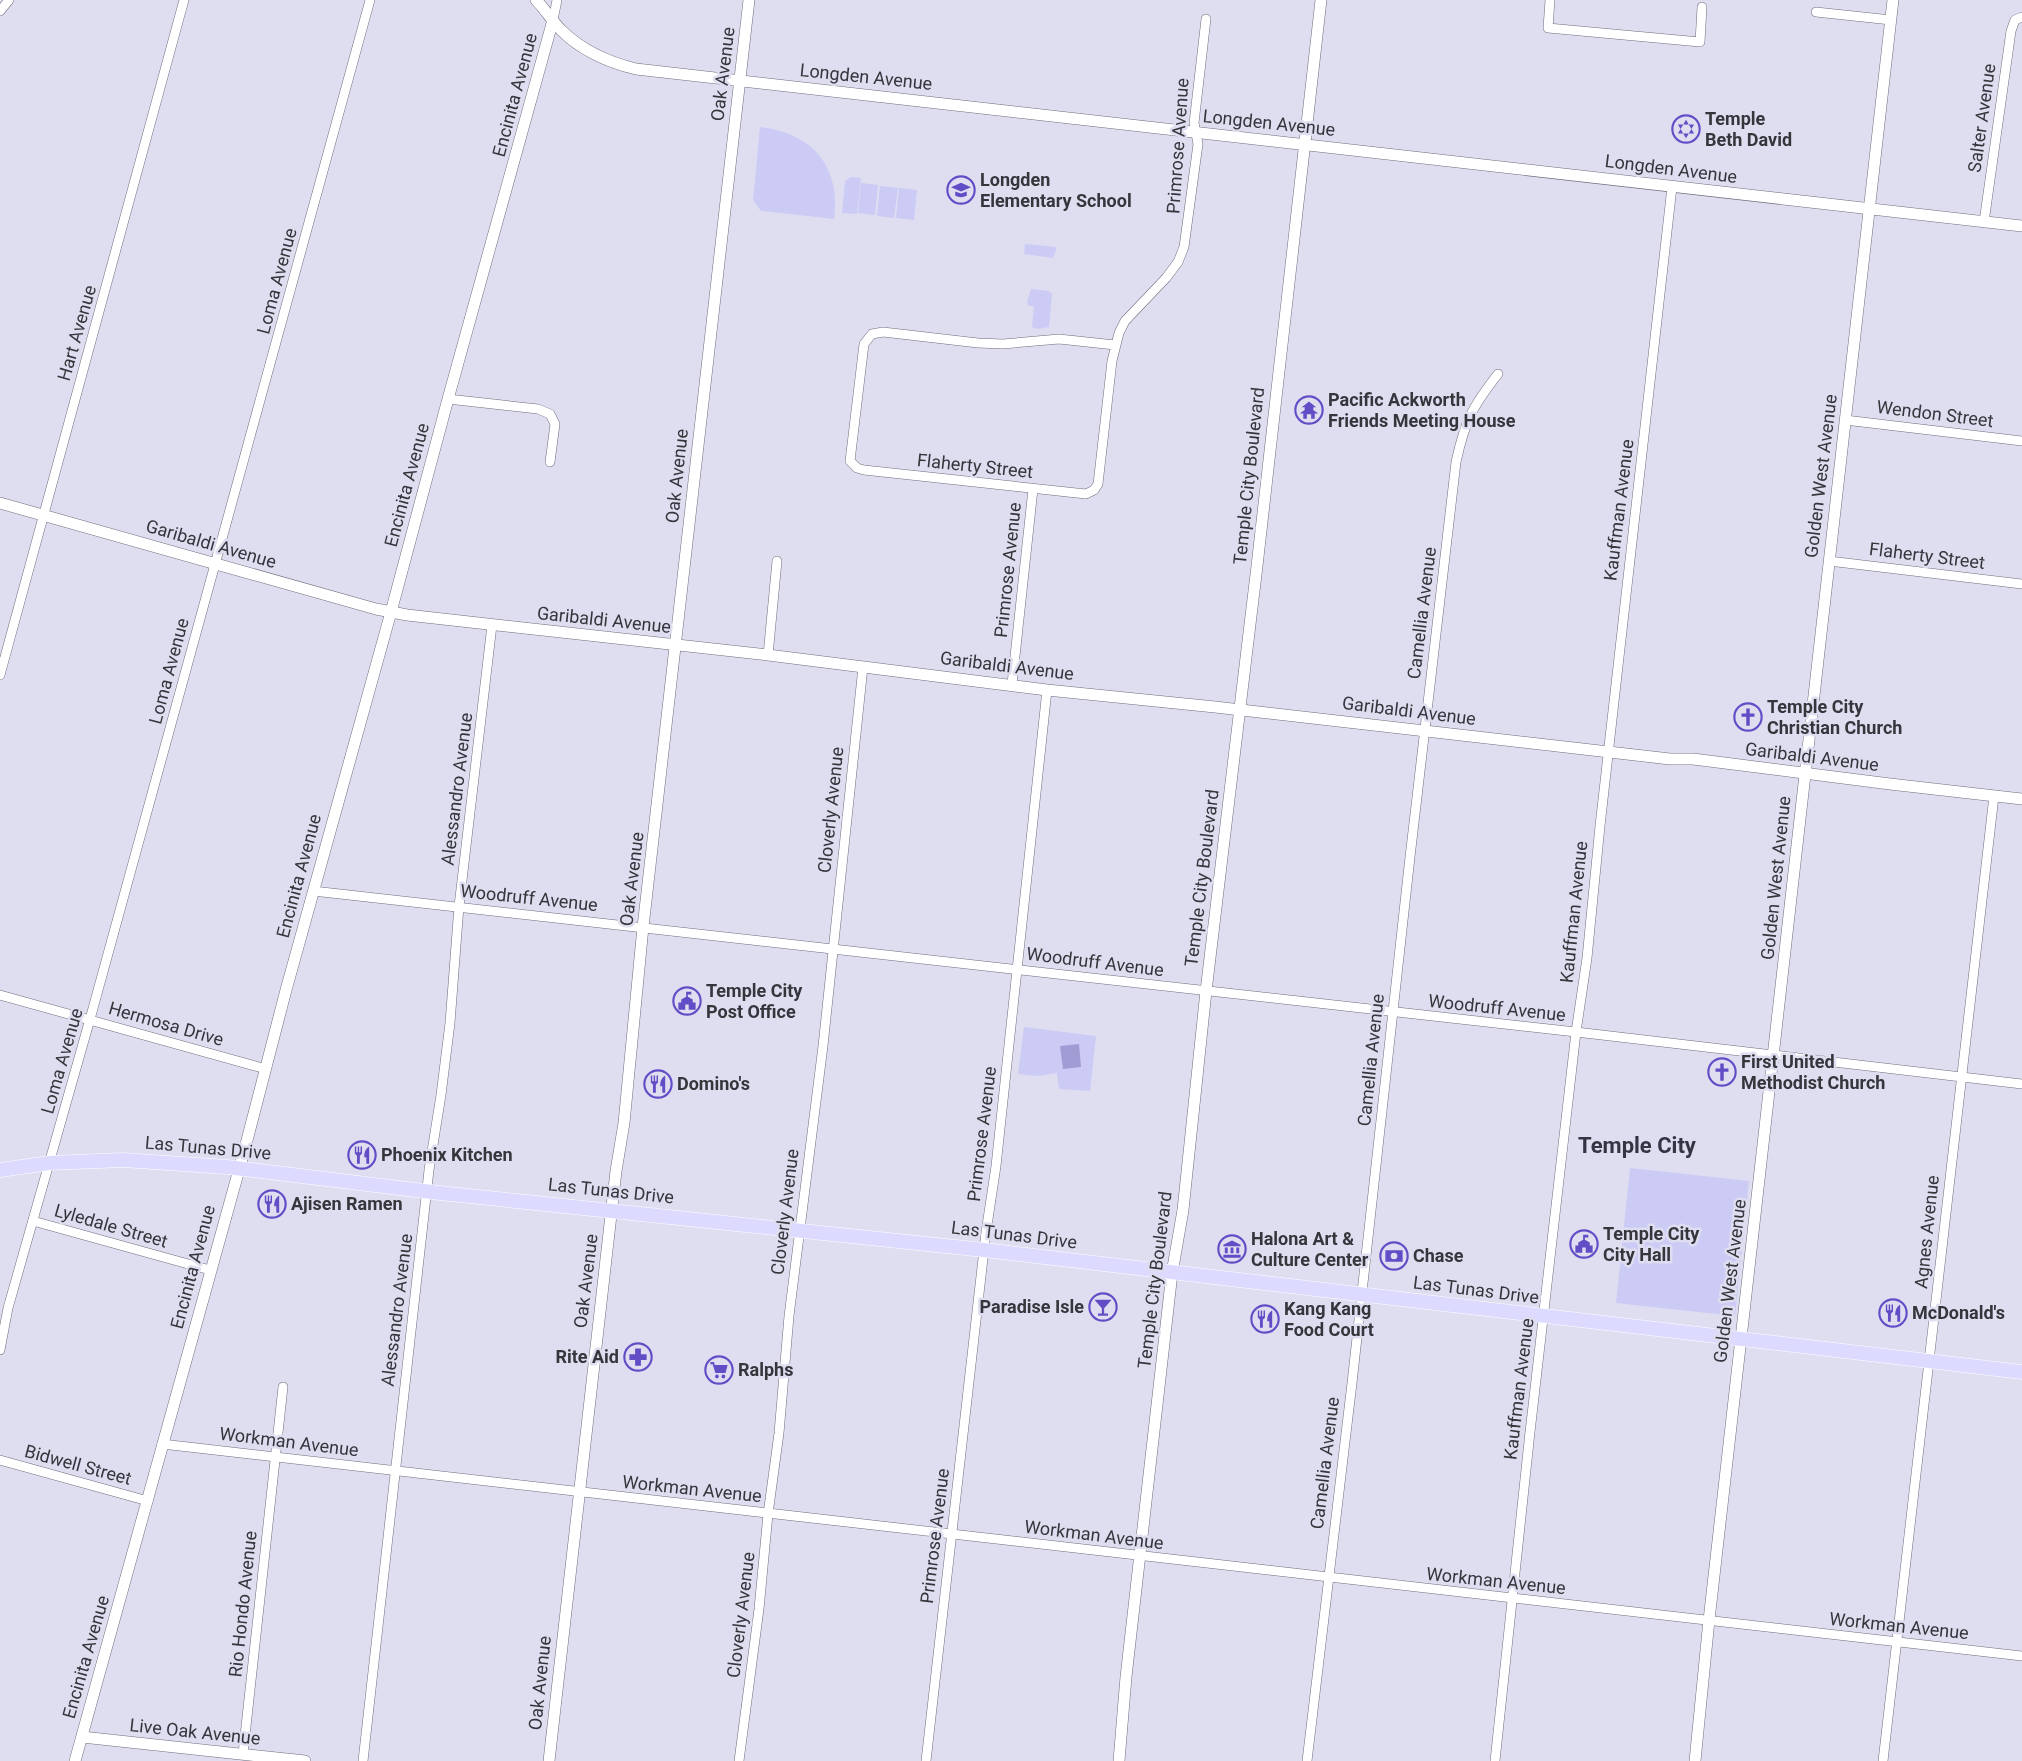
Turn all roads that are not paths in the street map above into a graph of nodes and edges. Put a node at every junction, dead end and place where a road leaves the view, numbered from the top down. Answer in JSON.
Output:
{"nodes":[{"id":1,"x":9,"y":0,"type":"edge"},
{"id":2,"x":184,"y":0,"type":"edge"},
{"id":3,"x":370,"y":0,"type":"edge"},
{"id":4,"x":536,"y":0,"type":"edge"},
{"id":5,"x":557,"y":0,"type":"edge"},
{"id":6,"x":749,"y":0,"type":"edge"},
{"id":7,"x":1321,"y":0,"type":"edge"},
{"id":8,"x":1550,"y":0,"type":"edge"},
{"id":9,"x":1893,"y":0,"type":"edge"},
{"id":10,"x":1702,"y":7,"type":"dead end"},
{"id":11,"x":0,"y":11,"type":"edge"},
{"id":12,"x":1816,"y":12,"type":"dead end"},
{"id":13,"x":2019,"y":18,"type":"edge"},
{"id":14,"x":1206,"y":19,"type":"dead end"},
{"id":15,"x":553,"y":20,"type":"junction"},
{"id":16,"x":1891,"y":20,"type":"junction"},
{"id":17,"x":740,"y":81,"type":"junction"},
{"id":18,"x":1196,"y":133,"type":"junction"},
{"id":19,"x":1305,"y":146,"type":"junction"},
{"id":20,"x":1672,"y":187,"type":"junction"},
{"id":21,"x":1870,"y":209,"type":"junction"},
{"id":22,"x":1984,"y":222,"type":"junction"},
{"id":23,"x":2022,"y":226,"type":"edge"},
{"id":24,"x":1115,"y":345,"type":"junction"},
{"id":25,"x":1498,"y":374,"type":"dead end"},
{"id":26,"x":448,"y":398,"type":"junction"},
{"id":27,"x":1845,"y":420,"type":"junction"},
{"id":28,"x":2022,"y":441,"type":"edge"},
{"id":29,"x":550,"y":462,"type":"dead end"},
{"id":30,"x":1033,"y":489,"type":"junction"},
{"id":31,"x":1094,"y":490,"type":"joint"},
{"id":32,"x":0,"y":503,"type":"edge"},
{"id":33,"x":44,"y":515,"type":"junction"},
{"id":34,"x":778,"y":560,"type":"dead end"},
{"id":35,"x":1829,"y":561,"type":"junction"},
{"id":36,"x":216,"y":564,"type":"junction"},
{"id":37,"x":2022,"y":584,"type":"edge"},
{"id":38,"x":392,"y":612,"type":"junction"},
{"id":39,"x":492,"y":625,"type":"junction"},
{"id":40,"x":675,"y":645,"type":"junction"},
{"id":41,"x":768,"y":655,"type":"junction"},
{"id":42,"x":863,"y":667,"type":"junction"},
{"id":43,"x":0,"y":675,"type":"edge"},
{"id":44,"x":1012,"y":684,"type":"junction"},
{"id":45,"x":1047,"y":690,"type":"junction"},
{"id":46,"x":1239,"y":710,"type":"junction"},
{"id":47,"x":1424,"y":731,"type":"junction"},
{"id":48,"x":1608,"y":752,"type":"junction"},
{"id":49,"x":1805,"y":773,"type":"junction"},
{"id":50,"x":1994,"y":796,"type":"junction"},
{"id":51,"x":2022,"y":799,"type":"edge"},
{"id":52,"x":313,"y":891,"type":"junction"},
{"id":53,"x":459,"y":906,"type":"junction"},
{"id":54,"x":644,"y":927,"type":"junction"},
{"id":55,"x":832,"y":948,"type":"junction"},
{"id":56,"x":1016,"y":969,"type":"junction"},
{"id":57,"x":1206,"y":991,"type":"junction"},
{"id":58,"x":0,"y":995,"type":"edge"},
{"id":59,"x":1392,"y":1013,"type":"junction"},
{"id":60,"x":90,"y":1020,"type":"junction"},
{"id":61,"x":1576,"y":1032,"type":"junction"},
{"id":62,"x":1773,"y":1056,"type":"junction"},
{"id":63,"x":266,"y":1069,"type":"junction"},
{"id":64,"x":1961,"y":1077,"type":"junction"},
{"id":65,"x":2022,"y":1084,"type":"edge"},
{"id":66,"x":49,"y":1163,"type":"junction"},
{"id":67,"x":238,"y":1169,"type":"junction"},
{"id":68,"x":0,"y":1170,"type":"edge"},
{"id":69,"x":427,"y":1191,"type":"junction"},
{"id":70,"x":611,"y":1210,"type":"junction"},
{"id":71,"x":33,"y":1221,"type":"junction"},
{"id":72,"x":800,"y":1230,"type":"junction"},
{"id":73,"x":984,"y":1250,"type":"junction"},
{"id":74,"x":210,"y":1270,"type":"junction"},
{"id":75,"x":1172,"y":1273,"type":"junction"},
{"id":76,"x":1360,"y":1295,"type":"junction"},
{"id":77,"x":1544,"y":1316,"type":"junction"},
{"id":78,"x":1741,"y":1338,"type":"junction"},
{"id":79,"x":0,"y":1350,"type":"edge"},
{"id":80,"x":1929,"y":1361,"type":"junction"},
{"id":81,"x":2022,"y":1372,"type":"edge"},
{"id":82,"x":283,"y":1387,"type":"dead end"},
{"id":83,"x":162,"y":1444,"type":"junction"},
{"id":84,"x":276,"y":1458,"type":"junction"},
{"id":85,"x":0,"y":1460,"type":"edge"},
{"id":86,"x":395,"y":1471,"type":"junction"},
{"id":87,"x":579,"y":1492,"type":"junction"},
{"id":88,"x":148,"y":1501,"type":"junction"},
{"id":89,"x":768,"y":1514,"type":"junction"},
{"id":90,"x":951,"y":1535,"type":"junction"},
{"id":91,"x":1140,"y":1556,"type":"junction"},
{"id":92,"x":1328,"y":1578,"type":"junction"},
{"id":93,"x":1512,"y":1598,"type":"junction"},
{"id":94,"x":1709,"y":1620,"type":"junction"},
{"id":95,"x":1896,"y":1642,"type":"junction"},
{"id":96,"x":2022,"y":1656,"type":"edge"},
{"id":97,"x":82,"y":1737,"type":"junction"},
{"id":98,"x":243,"y":1754,"type":"junction"},
{"id":99,"x":75,"y":1761,"type":"edge"},
{"id":100,"x":305,"y":1761,"type":"edge"},
{"id":101,"x":363,"y":1761,"type":"edge"},
{"id":102,"x":549,"y":1761,"type":"edge"},
{"id":103,"x":739,"y":1761,"type":"edge"},
{"id":104,"x":926,"y":1761,"type":"edge"},
{"id":105,"x":1118,"y":1761,"type":"edge"},
{"id":106,"x":1307,"y":1761,"type":"edge"},
{"id":107,"x":1495,"y":1761,"type":"edge"},
{"id":108,"x":1695,"y":1761,"type":"edge"},
{"id":109,"x":1883,"y":1761,"type":"edge"}],
"edges":[{"from":1,"to":11,"type":"street"},
{"from":2,"to":33,"type":"street","name":"Hart Avenue"},
{"from":3,"to":36,"type":"street","name":"Loma Avenue"},
{"from":4,"to":15,"type":"street","name":"Longden Avenue"},
{"from":5,"to":15,"type":"street","name":"Encinita Avenue"},
{"from":6,"to":17,"type":"street","name":"Oak Avenue"},
{"from":7,"to":19,"type":"street","name":"Temple City Boulevard"},
{"from":8,"to":10,"type":"street"},
{"from":9,"to":16,"type":"street","name":"Golden West Avenue"},
{"from":12,"to":16,"type":"street"},
{"from":13,"to":22,"type":"street","name":"Salter Avenue"},
{"from":14,"to":18,"type":"street","name":"Primrose Avenue"},
{"from":15,"to":17,"type":"street","name":"Longden Avenue"},
{"from":15,"to":26,"type":"street","name":"Encinita Avenue"},
{"from":16,"to":21,"type":"street","name":"Golden West Avenue"},
{"from":17,"to":18,"type":"street","name":"Longden Avenue"},
{"from":17,"to":40,"type":"street","name":"Oak Avenue"},
{"from":18,"to":19,"type":"street","name":"Longden Avenue"},
{"from":18,"to":24,"type":"street","name":"Primrose Avenue"},
{"from":19,"to":20,"type":"street","name":"Longden Avenue"},
{"from":19,"to":46,"type":"street","name":"Temple City Boulevard"},
{"from":20,"to":21,"type":"street","name":"Longden Avenue"},
{"from":20,"to":48,"type":"street","name":"Kauffman Avenue"},
{"from":21,"to":22,"type":"street","name":"Longden Avenue"},
{"from":21,"to":27,"type":"street","name":"Golden West Avenue"},
{"from":22,"to":23,"type":"street","name":"Longden Avenue"},
{"from":24,"to":30,"type":"street","name":"Flaherty Street"},
{"from":24,"to":31,"type":"street","name":"Primrose Avenue"},
{"from":25,"to":47,"type":"street","name":"Camellia Avenue"},
{"from":26,"to":29,"type":"street"},
{"from":26,"to":38,"type":"street","name":"Encinita Avenue"},
{"from":27,"to":28,"type":"street","name":"Wendon Street"},
{"from":27,"to":35,"type":"street","name":"Golden West Avenue"},
{"from":30,"to":31,"type":"street","name":"Flaherty Street"},
{"from":30,"to":44,"type":"street","name":"Primrose Avenue"},
{"from":32,"to":33,"type":"street","name":"Garibaldi Avenue"},
{"from":33,"to":36,"type":"street","name":"Garibaldi Avenue"},
{"from":33,"to":43,"type":"street","name":"Hart Avenue"},
{"from":34,"to":41,"type":"street"},
{"from":35,"to":37,"type":"street","name":"Flaherty Street"},
{"from":35,"to":49,"type":"street","name":"Golden West Avenue"},
{"from":36,"to":38,"type":"street","name":"Garibaldi Avenue"},
{"from":36,"to":60,"type":"street","name":"Loma Avenue"},
{"from":38,"to":39,"type":"street","name":"Garibaldi Avenue"},
{"from":38,"to":52,"type":"street","name":"Encinita Avenue"},
{"from":39,"to":40,"type":"street","name":"Garibaldi Avenue"},
{"from":39,"to":53,"type":"street","name":"Alessandro Avenue"},
{"from":40,"to":41,"type":"street","name":"Garibaldi Avenue"},
{"from":40,"to":54,"type":"street","name":"Oak Avenue"},
{"from":41,"to":42,"type":"street","name":"Garibaldi Avenue"},
{"from":42,"to":44,"type":"street","name":"Garibaldi Avenue"},
{"from":42,"to":55,"type":"street","name":"Cloverly Avenue"},
{"from":44,"to":45,"type":"street","name":"Garibaldi Avenue"},
{"from":45,"to":46,"type":"street","name":"Garibaldi Avenue"},
{"from":45,"to":56,"type":"street","name":"Primrose Avenue"},
{"from":46,"to":47,"type":"street","name":"Garibaldi Avenue"},
{"from":46,"to":57,"type":"street","name":"Temple City Boulevard"},
{"from":47,"to":48,"type":"street","name":"Garibaldi Avenue"},
{"from":47,"to":59,"type":"street","name":"Camellia Avenue"},
{"from":48,"to":49,"type":"street","name":"Garibaldi Avenue"},
{"from":48,"to":61,"type":"street","name":"Kauffman Avenue"},
{"from":49,"to":50,"type":"street","name":"Garibaldi Avenue"},
{"from":49,"to":62,"type":"street","name":"Golden West Avenue"},
{"from":50,"to":51,"type":"street","name":"Garibaldi Avenue"},
{"from":50,"to":64,"type":"street","name":"Agnes Avenue"},
{"from":52,"to":53,"type":"street","name":"Woodruff Avenue"},
{"from":52,"to":63,"type":"street","name":"Encinita Avenue"},
{"from":53,"to":54,"type":"street","name":"Woodruff Avenue"},
{"from":53,"to":69,"type":"street","name":"Alessandro Avenue"},
{"from":54,"to":55,"type":"street","name":"Woodruff Avenue"},
{"from":54,"to":70,"type":"street","name":"Oak Avenue"},
{"from":55,"to":56,"type":"street","name":"Woodruff Avenue"},
{"from":55,"to":72,"type":"street","name":"Cloverly Avenue"},
{"from":56,"to":57,"type":"street","name":"Woodruff Avenue"},
{"from":56,"to":73,"type":"street","name":"Primrose Avenue"},
{"from":57,"to":59,"type":"street","name":"Woodruff Avenue"},
{"from":57,"to":75,"type":"street","name":"Temple City Boulevard"},
{"from":58,"to":60,"type":"street","name":"Hermosa Drive"},
{"from":59,"to":61,"type":"street","name":"Woodruff Avenue"},
{"from":59,"to":76,"type":"street","name":"Camellia Avenue"},
{"from":60,"to":63,"type":"street","name":"Hermosa Drive"},
{"from":60,"to":66,"type":"street","name":"Loma Avenue"},
{"from":61,"to":62,"type":"street","name":"Woodruff Avenue"},
{"from":61,"to":77,"type":"street","name":"Kauffman Avenue"},
{"from":62,"to":64,"type":"street","name":"Woodruff Avenue"},
{"from":62,"to":78,"type":"street","name":"Golden West Avenue"},
{"from":63,"to":67,"type":"street","name":"Encinita Avenue"},
{"from":64,"to":65,"type":"street","name":"Woodruff Avenue"},
{"from":64,"to":80,"type":"street","name":"Agnes Avenue"},
{"from":66,"to":67,"type":"main road","name":"Las Tunas Drive"},
{"from":66,"to":68,"type":"main road","name":"Las Tunas Drive"},
{"from":66,"to":71,"type":"street","name":"Loma Avenue"},
{"from":67,"to":69,"type":"main road","name":"Las Tunas Drive"},
{"from":67,"to":74,"type":"street","name":"Encinita Avenue"},
{"from":69,"to":70,"type":"main road","name":"Las Tunas Drive"},
{"from":69,"to":86,"type":"street","name":"Alessandro Avenue"},
{"from":70,"to":72,"type":"main road","name":"Las Tunas Drive"},
{"from":70,"to":87,"type":"street","name":"Oak Avenue"},
{"from":71,"to":74,"type":"street","name":"Lyledale Street"},
{"from":71,"to":79,"type":"street","name":"Loma Avenue"},
{"from":72,"to":73,"type":"main road","name":"Las Tunas Drive"},
{"from":72,"to":89,"type":"street","name":"Cloverly Avenue"},
{"from":73,"to":75,"type":"main road","name":"Las Tunas Drive"},
{"from":73,"to":90,"type":"street","name":"Primrose Avenue"},
{"from":74,"to":83,"type":"street","name":"Encinita Avenue"},
{"from":75,"to":76,"type":"main road","name":"Las Tunas Drive"},
{"from":75,"to":91,"type":"street","name":"Temple City Boulevard"},
{"from":76,"to":77,"type":"main road","name":"Las Tunas Drive"},
{"from":76,"to":92,"type":"street","name":"Camellia Avenue"},
{"from":77,"to":78,"type":"main road","name":"Las Tunas Drive"},
{"from":77,"to":93,"type":"street","name":"Kauffman Avenue"},
{"from":78,"to":80,"type":"main road","name":"Las Tunas Drive"},
{"from":78,"to":94,"type":"street","name":"Golden West Avenue"},
{"from":80,"to":81,"type":"main road","name":"Las Tunas Drive"},
{"from":80,"to":95,"type":"street","name":"Agnes Avenue"},
{"from":82,"to":84,"type":"street","name":"Rio Hondo Avenue"},
{"from":83,"to":84,"type":"street","name":"Workman Avenue"},
{"from":83,"to":88,"type":"street","name":"Encinita Avenue"},
{"from":84,"to":86,"type":"street","name":"Workman Avenue"},
{"from":84,"to":98,"type":"street","name":"Rio Hondo Avenue"},
{"from":85,"to":88,"type":"street","name":"Bidwell Street"},
{"from":86,"to":87,"type":"street","name":"Workman Avenue"},
{"from":86,"to":101,"type":"street","name":"Alessandro Avenue"},
{"from":87,"to":89,"type":"street","name":"Workman Avenue"},
{"from":87,"to":102,"type":"street","name":"Oak Avenue"},
{"from":88,"to":97,"type":"street","name":"Encinita Avenue"},
{"from":89,"to":90,"type":"street","name":"Workman Avenue"},
{"from":89,"to":103,"type":"street","name":"Cloverly Avenue"},
{"from":90,"to":91,"type":"street","name":"Workman Avenue"},
{"from":90,"to":104,"type":"street","name":"Primrose Avenue"},
{"from":91,"to":92,"type":"street","name":"Workman Avenue"},
{"from":91,"to":105,"type":"street","name":"Temple City Boulevard"},
{"from":92,"to":93,"type":"street","name":"Workman Avenue"},
{"from":92,"to":106,"type":"street","name":"Camellia Avenue"},
{"from":93,"to":94,"type":"street","name":"Workman Avenue"},
{"from":93,"to":107,"type":"street","name":"Kauffman Avenue"},
{"from":94,"to":95,"type":"street","name":"Workman Avenue"},
{"from":94,"to":108,"type":"street","name":"Golden West Avenue"},
{"from":95,"to":96,"type":"street","name":"Workman Avenue"},
{"from":95,"to":109,"type":"street","name":"Agnes Avenue"},
{"from":97,"to":98,"type":"street","name":"Live Oak Avenue"},
{"from":97,"to":99,"type":"street","name":"Encinita Avenue"},
{"from":98,"to":100,"type":"street","name":"Live Oak Avenue"}]}
